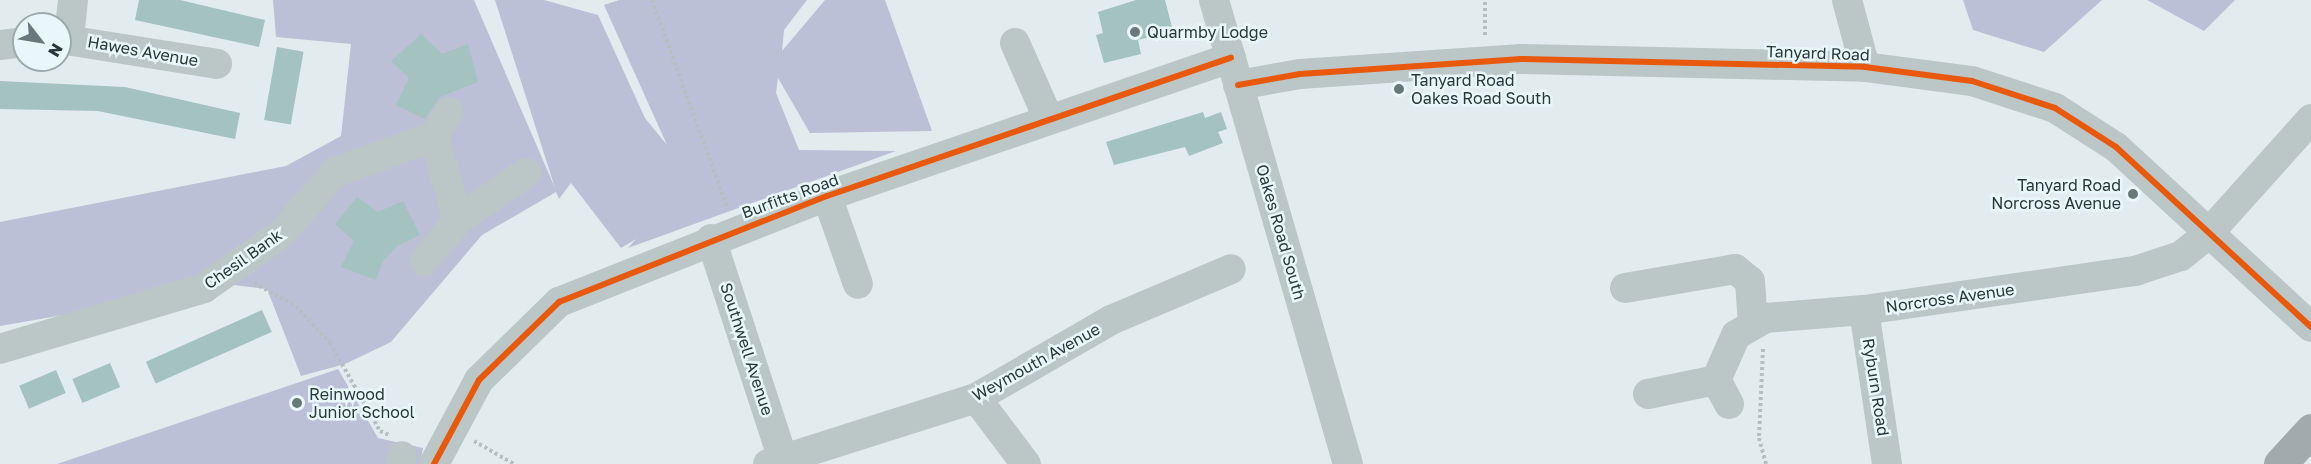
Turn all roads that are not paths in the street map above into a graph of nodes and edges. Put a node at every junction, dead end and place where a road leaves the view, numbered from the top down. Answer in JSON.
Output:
{"nodes":[{"id":1,"x":1214,"y":0,"type":"edge"},
{"id":2,"x":1848,"y":0,"type":"edge"},
{"id":3,"x":72,"y":39,"type":"edge"},
{"id":4,"x":1015,"y":43,"type":"dead end"},
{"id":5,"x":217,"y":64,"type":"dead end"},
{"id":6,"x":1865,"y":66,"type":"junction"},
{"id":7,"x":1235,"y":71,"type":"junction"},
{"id":8,"x":2311,"y":119,"type":"edge"},
{"id":9,"x":1049,"y":120,"type":"junction"},
{"id":10,"x":526,"y":172,"type":"dead end"},
{"id":11,"x":827,"y":196,"type":"junction"},
{"id":12,"x":458,"y":220,"type":"junction"},
{"id":13,"x":723,"y":235,"type":"junction"},
{"id":14,"x":2207,"y":235,"type":"junction"},
{"id":15,"x":424,"y":261,"type":"dead end"},
{"id":16,"x":1231,"y":269,"type":"dead end"},
{"id":17,"x":858,"y":284,"type":"dead end"},
{"id":18,"x":1625,"y":288,"type":"dead end"},
{"id":19,"x":1864,"y":310,"type":"junction"},
{"id":20,"x":1759,"y":322,"type":"junction"},
{"id":21,"x":2311,"y":327,"type":"edge"},
{"id":22,"x":0,"y":349,"type":"edge"},
{"id":23,"x":1648,"y":394,"type":"dead end"},
{"id":24,"x":976,"y":398,"type":"junction"},
{"id":25,"x":2311,"y":430,"type":"edge"},
{"id":26,"x":776,"y":461,"type":"edge"},
{"id":27,"x":434,"y":464,"type":"edge"},
{"id":28,"x":1026,"y":464,"type":"edge"},
{"id":29,"x":1348,"y":464,"type":"edge"},
{"id":30,"x":1887,"y":464,"type":"edge"},
{"id":31,"x":2280,"y":464,"type":"edge"}],
"edges":[{"from":1,"to":7,"type":"street","name":"Oakes Road South"},
{"from":2,"to":6,"type":"street"},
{"from":3,"to":5,"type":"street","name":"Hawes Avenue"},
{"from":4,"to":9,"type":"street"},
{"from":6,"to":7,"type":"street","name":"Tanyard Road"},
{"from":6,"to":14,"type":"street","name":"Tanyard Road"},
{"from":7,"to":9,"type":"street","name":"Burfitts Road"},
{"from":7,"to":29,"type":"street","name":"Oakes Road South"},
{"from":8,"to":14,"type":"street","name":"Norcross Avenue"},
{"from":9,"to":11,"type":"street","name":"Burfitts Road"},
{"from":10,"to":12,"type":"street"},
{"from":11,"to":13,"type":"street","name":"Burfitts Road"},
{"from":11,"to":17,"type":"street"},
{"from":12,"to":15,"type":"street"},
{"from":12,"to":22,"type":"street","name":"Chesil Bank"},
{"from":13,"to":26,"type":"street","name":"Southwell Avenue"},
{"from":13,"to":27,"type":"street","name":"Burfitts Road"},
{"from":14,"to":19,"type":"street","name":"Norcross Avenue"},
{"from":14,"to":21,"type":"street","name":"Tanyard Road"},
{"from":16,"to":24,"type":"street","name":"Weymouth Avenue"},
{"from":18,"to":20,"type":"street"},
{"from":19,"to":20,"type":"street","name":"Norcross Avenue"},
{"from":19,"to":30,"type":"street","name":"Ryburn Road"},
{"from":20,"to":23,"type":"street"},
{"from":24,"to":26,"type":"street","name":"Weymouth Avenue"},
{"from":24,"to":28,"type":"street"},
{"from":25,"to":31,"type":"highway"}]}
